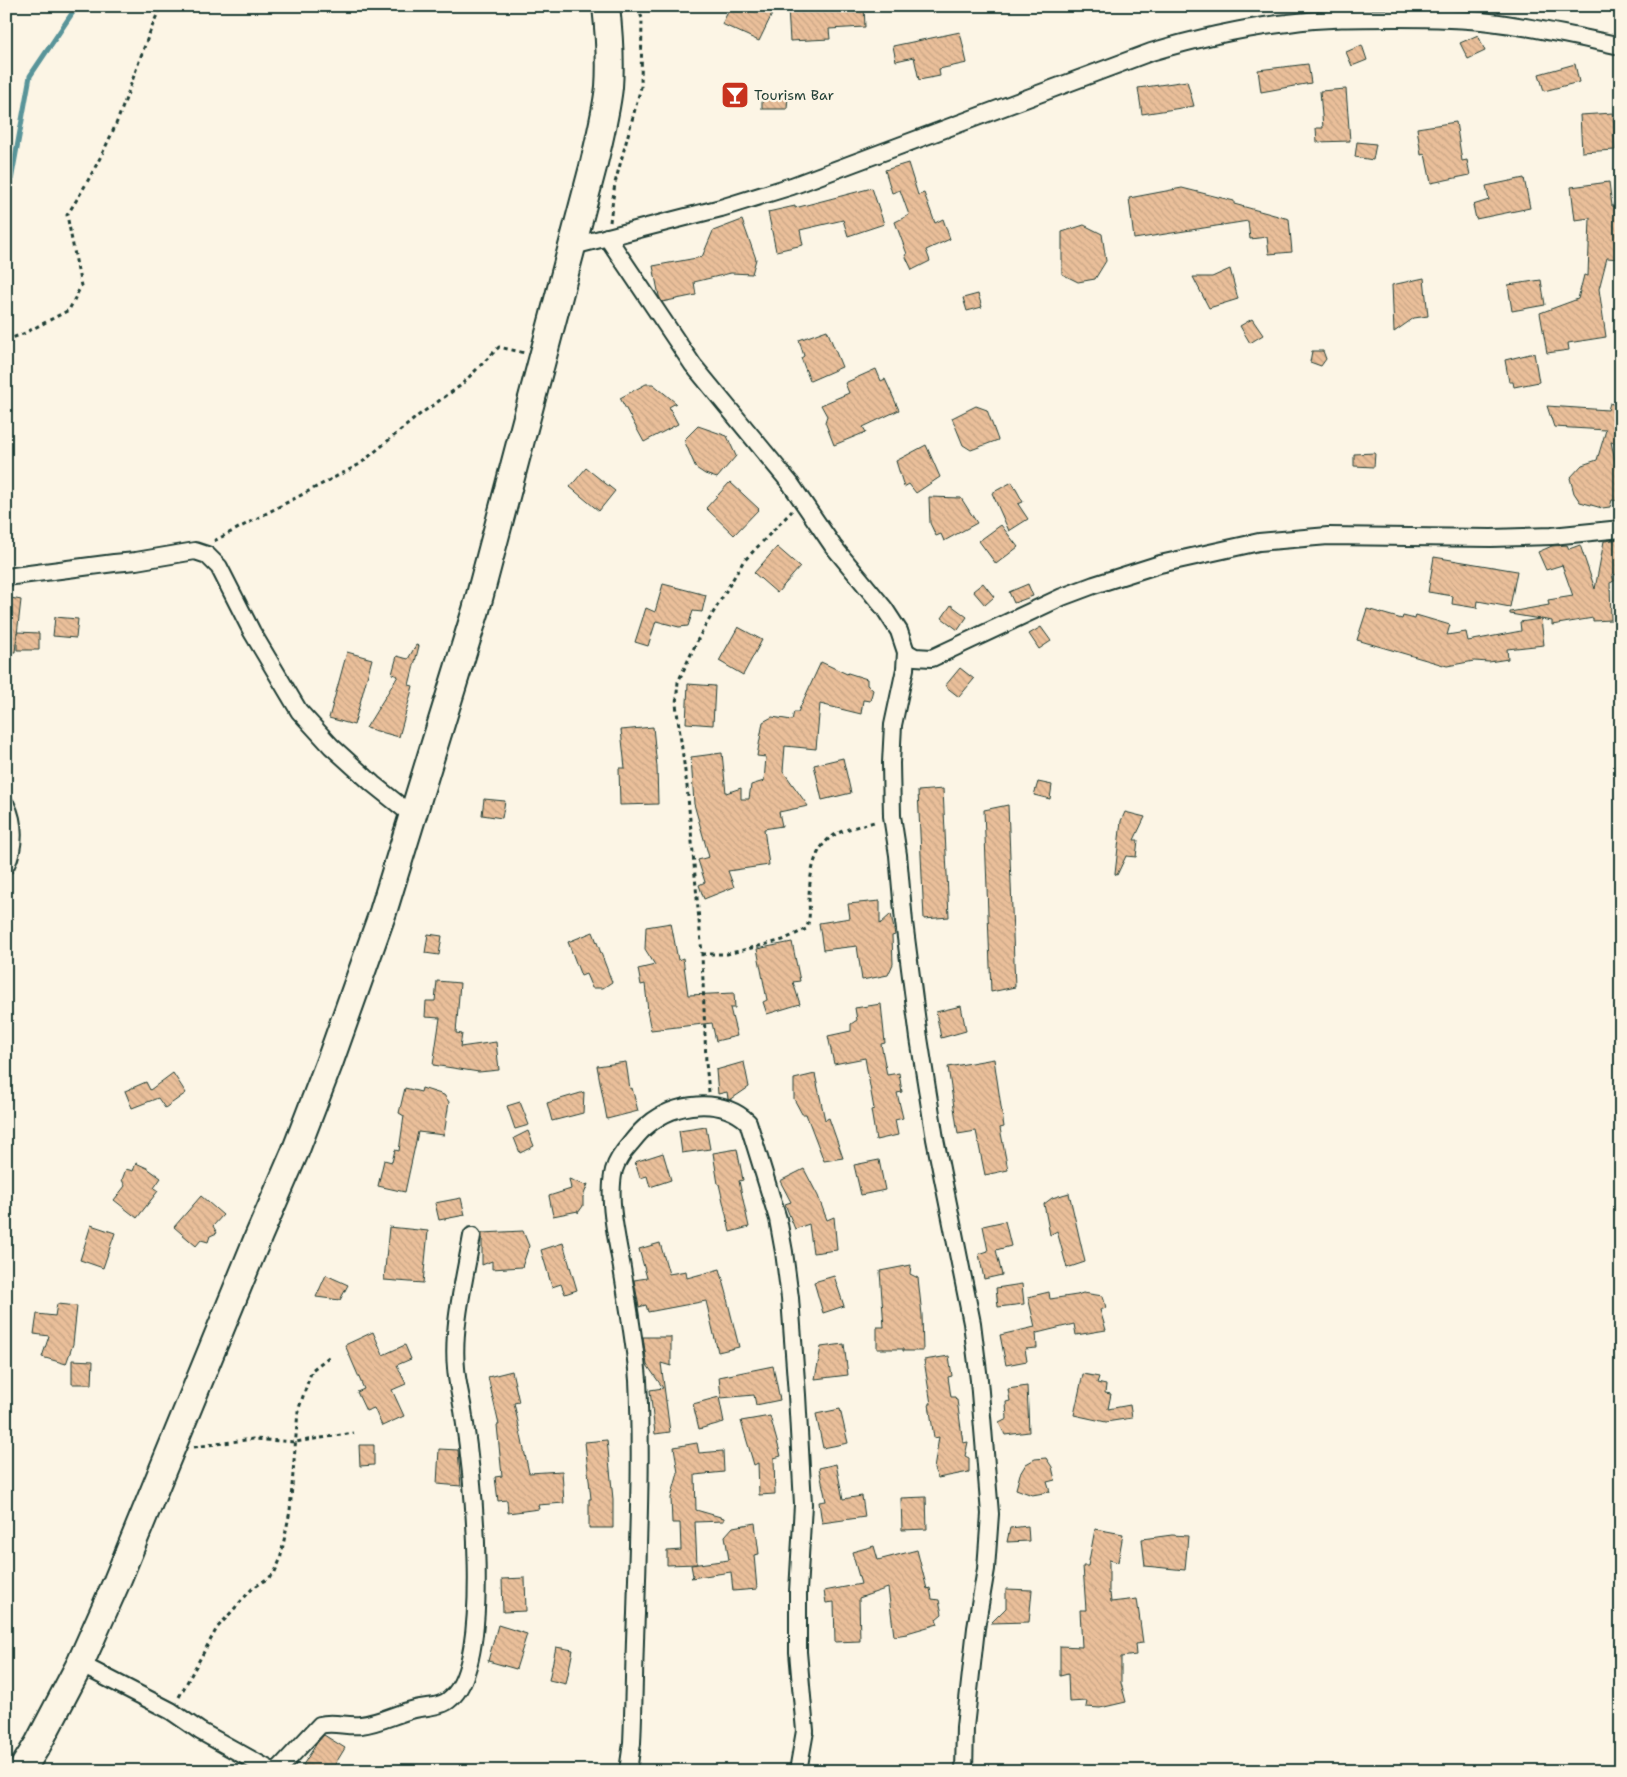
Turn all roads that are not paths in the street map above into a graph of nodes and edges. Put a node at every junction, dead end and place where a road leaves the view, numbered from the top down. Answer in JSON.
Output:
{"nodes":[{"id":1,"x":606,"y":6,"type":"edge"},
{"id":2,"x":1621,"y":46,"type":"edge"},
{"id":3,"x":607,"y":237,"type":"junction"},
{"id":4,"x":573,"y":246,"type":"junction"},
{"id":5,"x":1621,"y":529,"type":"edge"},
{"id":6,"x":6,"y":577,"type":"edge"},
{"id":7,"x":906,"y":652,"type":"junction"},
{"id":8,"x":6,"y":805,"type":"edge"},
{"id":9,"x":413,"y":816,"type":"junction"},
{"id":10,"x":6,"y":865,"type":"edge"},
{"id":11,"x":472,"y":1236,"type":"dead end"},
{"id":12,"x":80,"y":1664,"type":"junction"},
{"id":13,"x":20,"y":1771,"type":"edge"},
{"id":14,"x":272,"y":1771,"type":"edge"},
{"id":15,"x":277,"y":1771,"type":"edge"},
{"id":16,"x":628,"y":1771,"type":"edge"},
{"id":17,"x":798,"y":1771,"type":"edge"},
{"id":18,"x":964,"y":1771,"type":"edge"}],
"edges":[{"from":1,"to":4,"type":"highway"},
{"from":2,"to":3,"type":"street"},
{"from":3,"to":4,"type":"street"},
{"from":3,"to":7,"type":"street"},
{"from":4,"to":9,"type":"highway"},
{"from":5,"to":7,"type":"street"},
{"from":6,"to":9,"type":"street"},
{"from":7,"to":18,"type":"street"},
{"from":8,"to":10,"type":"street"},
{"from":9,"to":12,"type":"highway"},
{"from":11,"to":15,"type":"street"},
{"from":12,"to":13,"type":"highway"},
{"from":12,"to":14,"type":"street"},
{"from":16,"to":17,"type":"street"}]}
